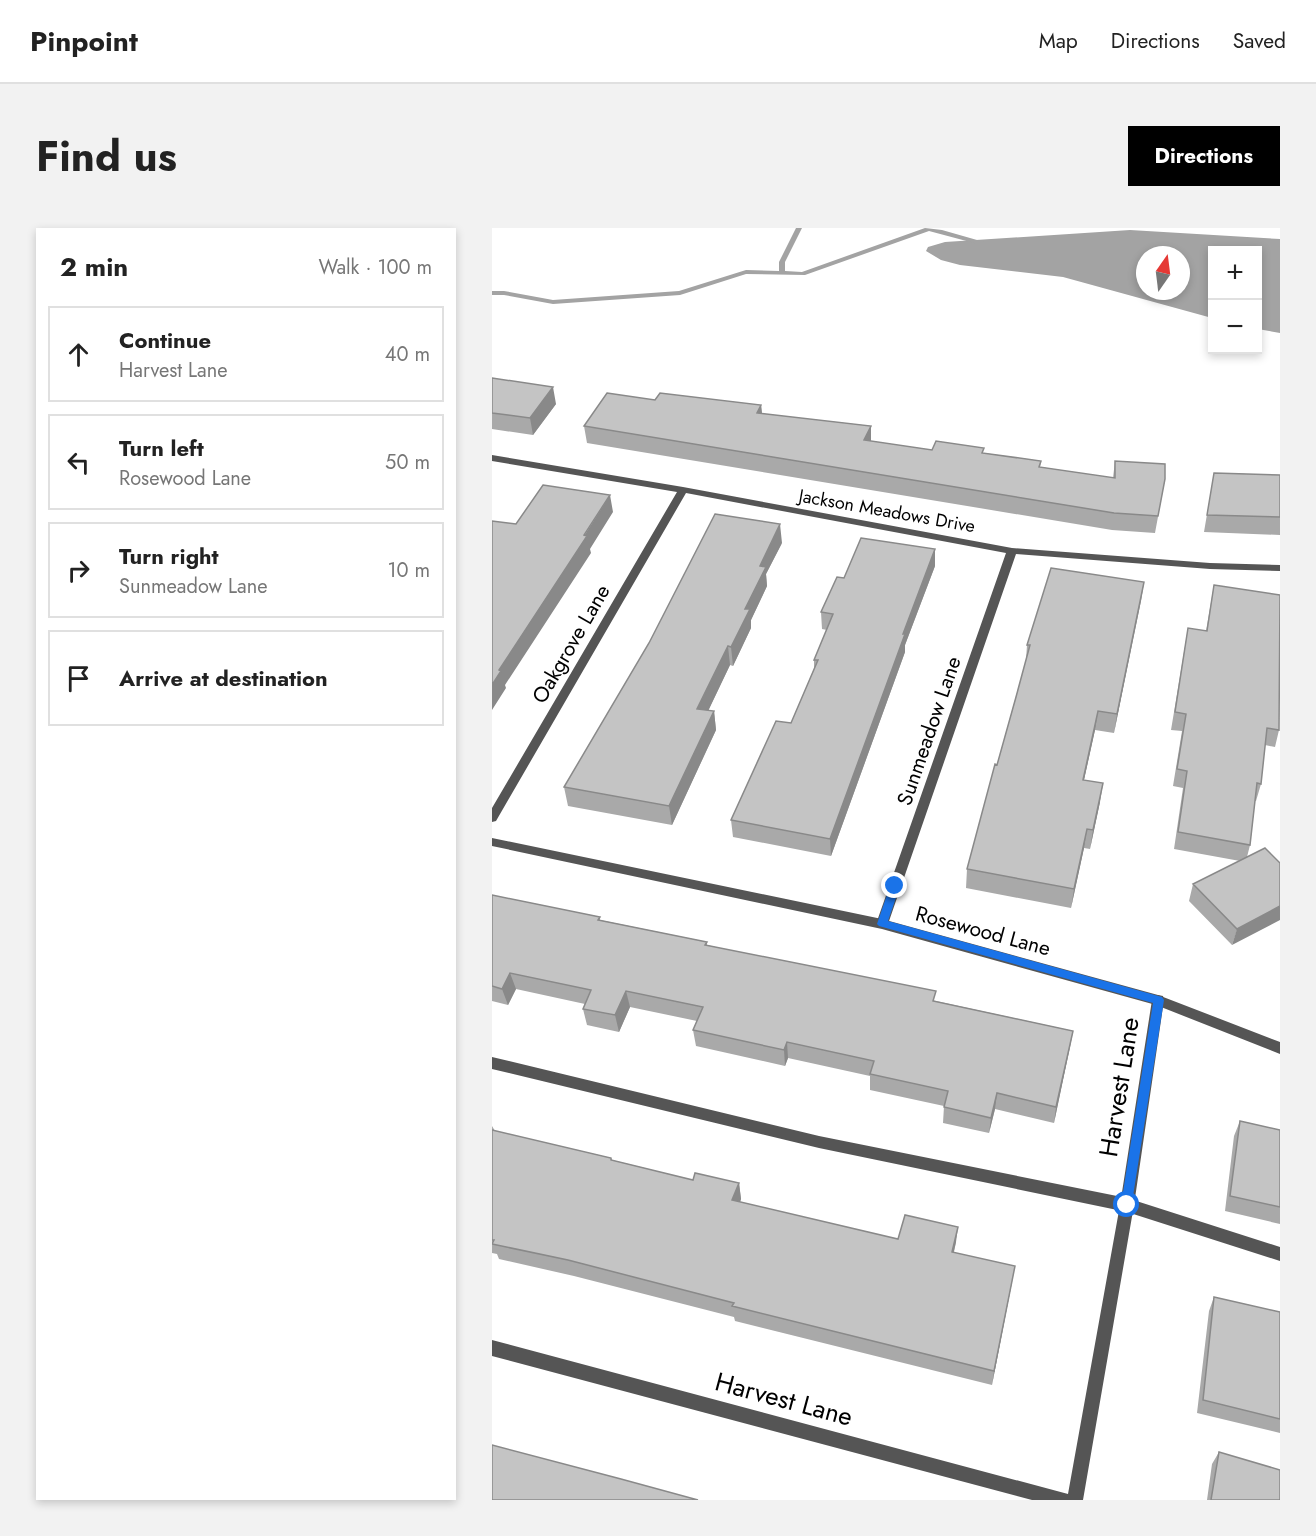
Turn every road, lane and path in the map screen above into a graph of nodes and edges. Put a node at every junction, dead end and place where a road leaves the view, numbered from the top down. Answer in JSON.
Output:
{"nodes":[{"id":1,"x":492,"y":458,"type":"edge"},
{"id":2,"x":683,"y":490,"type":"junction"},
{"id":3,"x":1012,"y":551,"type":"junction"},
{"id":4,"x":1280,"y":568,"type":"edge"},
{"id":5,"x":492,"y":818,"type":"edge"},
{"id":6,"x":492,"y":842,"type":"edge"},
{"id":7,"x":882,"y":924,"type":"junction"},
{"id":8,"x":1158,"y":1000,"type":"junction"},
{"id":9,"x":1280,"y":1048,"type":"edge"},
{"id":10,"x":492,"y":1063,"type":"edge"},
{"id":11,"x":1127,"y":1205,"type":"junction"},
{"id":12,"x":1280,"y":1254,"type":"edge"},
{"id":13,"x":492,"y":1347,"type":"edge"},
{"id":14,"x":1063,"y":1500,"type":"edge"},
{"id":15,"x":1075,"y":1500,"type":"edge"}],
"edges":[{"from":1,"to":2,"type":"street","name":"Jackson Meadows Drive"},
{"from":2,"to":3,"type":"street","name":"Jackson Meadows Drive"},
{"from":2,"to":5,"type":"street","name":"Oakgrove Lane"},
{"from":3,"to":4,"type":"street","name":"Jackson Meadows Drive"},
{"from":3,"to":7,"type":"street","name":"Sunmeadow Lane"},
{"from":6,"to":7,"type":"street","name":"Rosewood Lane"},
{"from":7,"to":8,"type":"street","name":"Rosewood Lane"},
{"from":8,"to":9,"type":"street","name":"Rosewood Lane"},
{"from":8,"to":11,"type":"street","name":"Harvest Lane"},
{"from":10,"to":11,"type":"street"},
{"from":11,"to":12,"type":"street"},
{"from":11,"to":15,"type":"street","name":"Harvest Lane"},
{"from":13,"to":14,"type":"street","name":"Harvest Lane"}]}
